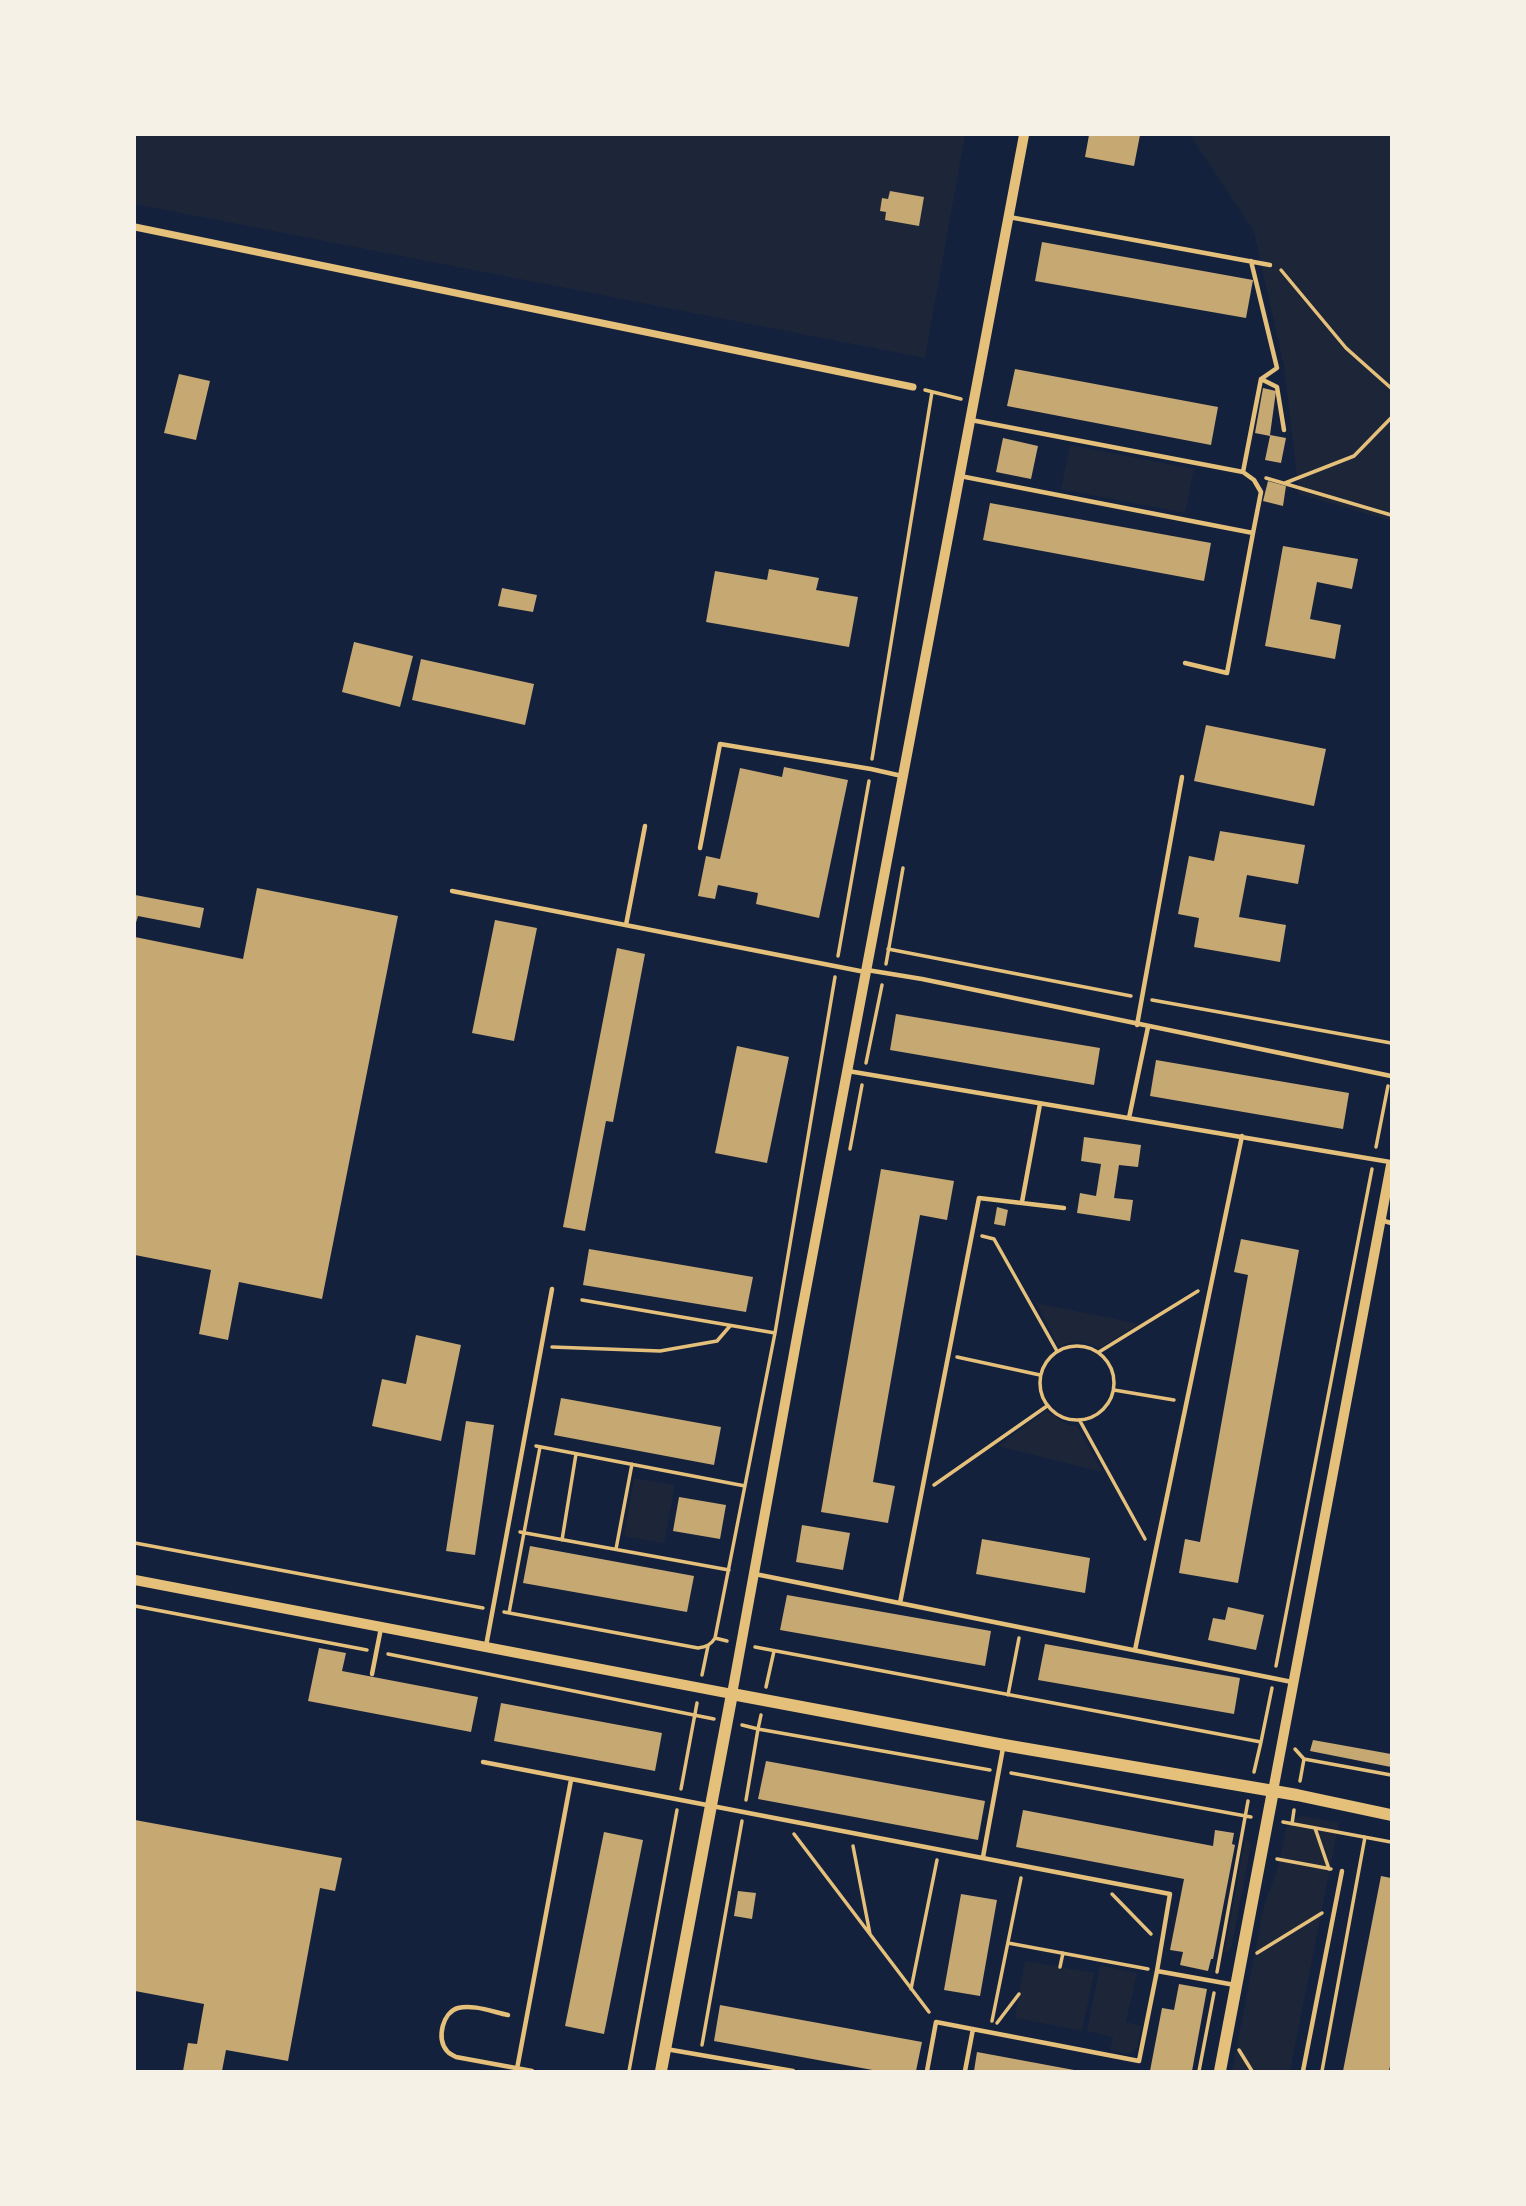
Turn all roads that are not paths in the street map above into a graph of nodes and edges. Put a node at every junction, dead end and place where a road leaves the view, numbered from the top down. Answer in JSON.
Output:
{"nodes":[{"id":1,"x":1024,"y":135,"type":"edge"},
{"id":2,"x":1009,"y":217,"type":"junction"},
{"id":3,"x":135,"y":227,"type":"edge"},
{"id":4,"x":1251,"y":261,"type":"junction"},
{"id":5,"x":1270,"y":265,"type":"road end"},
{"id":6,"x":1261,"y":379,"type":"junction"},
{"id":7,"x":913,"y":387,"type":"road end"},
{"id":8,"x":970,"y":419,"type":"junction"},
{"id":9,"x":1284,"y":430,"type":"dead end"},
{"id":10,"x":1243,"y":472,"type":"junction"},
{"id":11,"x":960,"y":476,"type":"junction"},
{"id":12,"x":1254,"y":533,"type":"junction"},
{"id":13,"x":1185,"y":663,"type":"dead end"},
{"id":14,"x":903,"y":776,"type":"junction"},
{"id":15,"x":1182,"y":778,"type":"dead end"},
{"id":16,"x":645,"y":826,"type":"dead end"},
{"id":17,"x":700,"y":848,"type":"dead end"},
{"id":18,"x":452,"y":891,"type":"dead end"},
{"id":19,"x":626,"y":925,"type":"junction"},
{"id":20,"x":866,"y":971,"type":"junction"},
{"id":21,"x":1137,"y":1025,"type":"junction"},
{"id":22,"x":1148,"y":1027,"type":"junction"},
{"id":23,"x":848,"y":1071,"type":"junction"},
{"id":24,"x":1391,"y":1076,"type":"edge"},
{"id":25,"x":1040,"y":1104,"type":"junction"},
{"id":26,"x":1129,"y":1118,"type":"junction"},
{"id":27,"x":1242,"y":1136,"type":"junction"},
{"id":28,"x":1391,"y":1164,"type":"edge"},
{"id":29,"x":1022,"y":1202,"type":"junction"},
{"id":30,"x":1064,"y":1208,"type":"dead end"},
{"id":31,"x":1386,"y":1221,"type":"edge"},
{"id":32,"x":552,"y":1289,"type":"dead end"},
{"id":33,"x":755,"y":1574,"type":"junction"},
{"id":34,"x":135,"y":1580,"type":"edge"},
{"id":35,"x":900,"y":1603,"type":"junction"},
{"id":36,"x":381,"y":1628,"type":"junction"},
{"id":37,"x":485,"y":1647,"type":"junction"},
{"id":38,"x":1135,"y":1650,"type":"junction"},
{"id":39,"x":372,"y":1674,"type":"dead end"},
{"id":40,"x":1293,"y":1682,"type":"junction"},
{"id":41,"x":732,"y":1694,"type":"junction"},
{"id":42,"x":1004,"y":1745,"type":"junction"},
{"id":43,"x":482,"y":1762,"type":"dead end"},
{"id":44,"x":571,"y":1780,"type":"junction"},
{"id":45,"x":1273,"y":1791,"type":"junction"},
{"id":46,"x":711,"y":1807,"type":"junction"},
{"id":47,"x":1391,"y":1815,"type":"edge"},
{"id":48,"x":983,"y":1857,"type":"junction"},
{"id":49,"x":1342,"y":1871,"type":"road end"},
{"id":50,"x":1157,"y":1970,"type":"junction"},
{"id":51,"x":1236,"y":1985,"type":"junction"},
{"id":52,"x":508,"y":2015,"type":"dead end"},
{"id":53,"x":973,"y":2029,"type":"junction"},
{"id":54,"x":665,"y":2049,"type":"junction"},
{"id":55,"x":517,"y":2068,"type":"junction"},
{"id":56,"x":532,"y":2071,"type":"edge"},
{"id":57,"x":661,"y":2071,"type":"edge"},
{"id":58,"x":793,"y":2071,"type":"edge"},
{"id":59,"x":927,"y":2071,"type":"edge"},
{"id":60,"x":965,"y":2071,"type":"edge"},
{"id":61,"x":1220,"y":2071,"type":"edge"},
{"id":62,"x":1303,"y":2071,"type":"edge"}],
"edges":[{"from":1,"to":2,"type":"street"},
{"from":2,"to":4,"type":"lane"},
{"from":2,"to":8,"type":"street"},
{"from":3,"to":7,"type":"street"},
{"from":4,"to":5,"type":"lane"},
{"from":4,"to":6,"type":"lane"},
{"from":6,"to":9,"type":"lane"},
{"from":6,"to":10,"type":"lane"},
{"from":8,"to":10,"type":"lane"},
{"from":8,"to":11,"type":"street"},
{"from":10,"to":12,"type":"lane"},
{"from":11,"to":12,"type":"lane"},
{"from":11,"to":14,"type":"street"},
{"from":12,"to":13,"type":"lane"},
{"from":14,"to":17,"type":"lane"},
{"from":14,"to":20,"type":"street"},
{"from":15,"to":21,"type":"lane"},
{"from":16,"to":19,"type":"lane"},
{"from":18,"to":19,"type":"lane"},
{"from":19,"to":20,"type":"lane"},
{"from":20,"to":21,"type":"lane"},
{"from":20,"to":23,"type":"street"},
{"from":21,"to":22,"type":"lane"},
{"from":22,"to":24,"type":"lane"},
{"from":22,"to":26,"type":"lane"},
{"from":23,"to":25,"type":"lane"},
{"from":23,"to":33,"type":"street"},
{"from":25,"to":26,"type":"lane"},
{"from":25,"to":29,"type":"lane"},
{"from":26,"to":27,"type":"lane"},
{"from":27,"to":28,"type":"lane"},
{"from":27,"to":38,"type":"lane"},
{"from":28,"to":31,"type":"street"},
{"from":29,"to":30,"type":"lane"},
{"from":29,"to":35,"type":"lane"},
{"from":31,"to":40,"type":"street"},
{"from":32,"to":37,"type":"lane"},
{"from":33,"to":35,"type":"lane"},
{"from":33,"to":41,"type":"street"},
{"from":34,"to":36,"type":"street"},
{"from":35,"to":38,"type":"lane"},
{"from":36,"to":37,"type":"street"},
{"from":36,"to":39,"type":"lane"},
{"from":37,"to":41,"type":"street"},
{"from":38,"to":40,"type":"lane"},
{"from":40,"to":45,"type":"street"},
{"from":41,"to":42,"type":"main road"},
{"from":41,"to":46,"type":"main road"},
{"from":42,"to":45,"type":"main road"},
{"from":42,"to":48,"type":"lane"},
{"from":43,"to":44,"type":"lane"},
{"from":44,"to":46,"type":"lane"},
{"from":44,"to":55,"type":"lane"},
{"from":45,"to":47,"type":"main road"},
{"from":45,"to":51,"type":"main road"},
{"from":46,"to":48,"type":"lane"},
{"from":46,"to":54,"type":"main road"},
{"from":48,"to":50,"type":"lane"},
{"from":49,"to":62,"type":"lane"},
{"from":50,"to":51,"type":"lane"},
{"from":50,"to":53,"type":"lane"},
{"from":51,"to":61,"type":"main road"},
{"from":52,"to":55,"type":"lane"},
{"from":53,"to":59,"type":"lane"},
{"from":53,"to":60,"type":"lane"},
{"from":54,"to":57,"type":"main road"},
{"from":54,"to":58,"type":"lane"},
{"from":55,"to":56,"type":"lane"}]}
